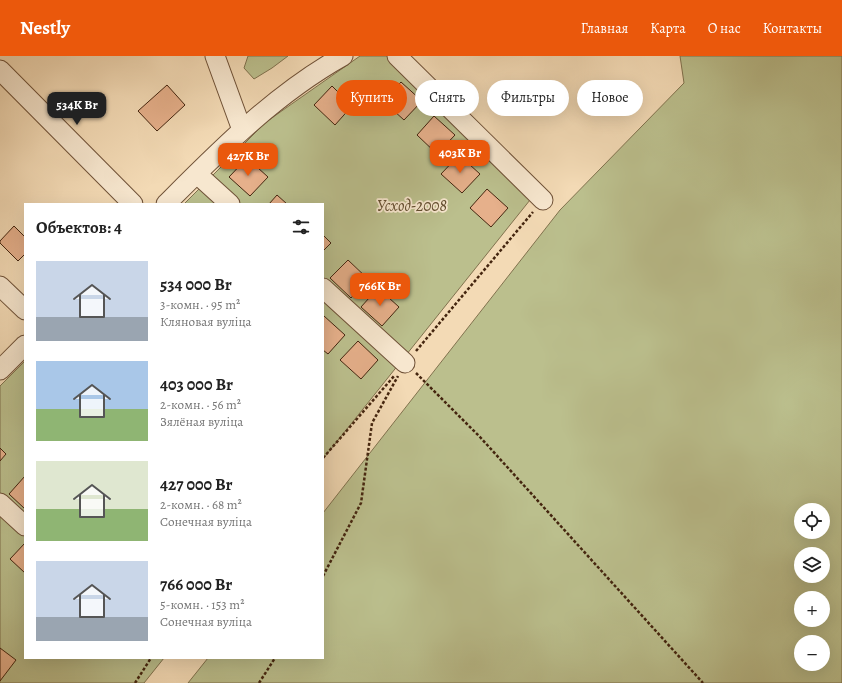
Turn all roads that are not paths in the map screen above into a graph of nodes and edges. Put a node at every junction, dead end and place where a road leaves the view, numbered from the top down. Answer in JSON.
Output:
{"nodes":[{"id":1,"x":215,"y":56,"type":"edge"},
{"id":2,"x":343,"y":56,"type":"edge"},
{"id":3,"x":397,"y":56,"type":"edge"},
{"id":4,"x":0,"y":70,"type":"edge"},
{"id":5,"x":242,"y":130,"type":"junction"},
{"id":6,"x":197,"y":174,"type":"junction"},
{"id":7,"x":543,"y":200,"type":"road end"},
{"id":8,"x":132,"y":203,"type":"edge"},
{"id":9,"x":167,"y":203,"type":"edge"},
{"id":10,"x":229,"y":203,"type":"edge"},
{"id":11,"x":0,"y":286,"type":"edge"},
{"id":12,"x":324,"y":289,"type":"edge"},
{"id":13,"x":24,"y":309,"type":"edge"},
{"id":14,"x":24,"y":346,"type":"edge"},
{"id":15,"x":405,"y":363,"type":"road end"},
{"id":16,"x":0,"y":370,"type":"edge"},
{"id":17,"x":0,"y":503,"type":"edge"},
{"id":18,"x":24,"y":525,"type":"edge"}],
"edges":[{"from":1,"to":5,"type":"street"},
{"from":2,"to":5,"type":"street"},
{"from":3,"to":7,"type":"street"},
{"from":4,"to":8,"type":"street"},
{"from":5,"to":6,"type":"street"},
{"from":6,"to":9,"type":"street"},
{"from":6,"to":10,"type":"street"},
{"from":11,"to":13,"type":"street"},
{"from":12,"to":15,"type":"street"},
{"from":14,"to":16,"type":"street"},
{"from":17,"to":18,"type":"street"}]}
